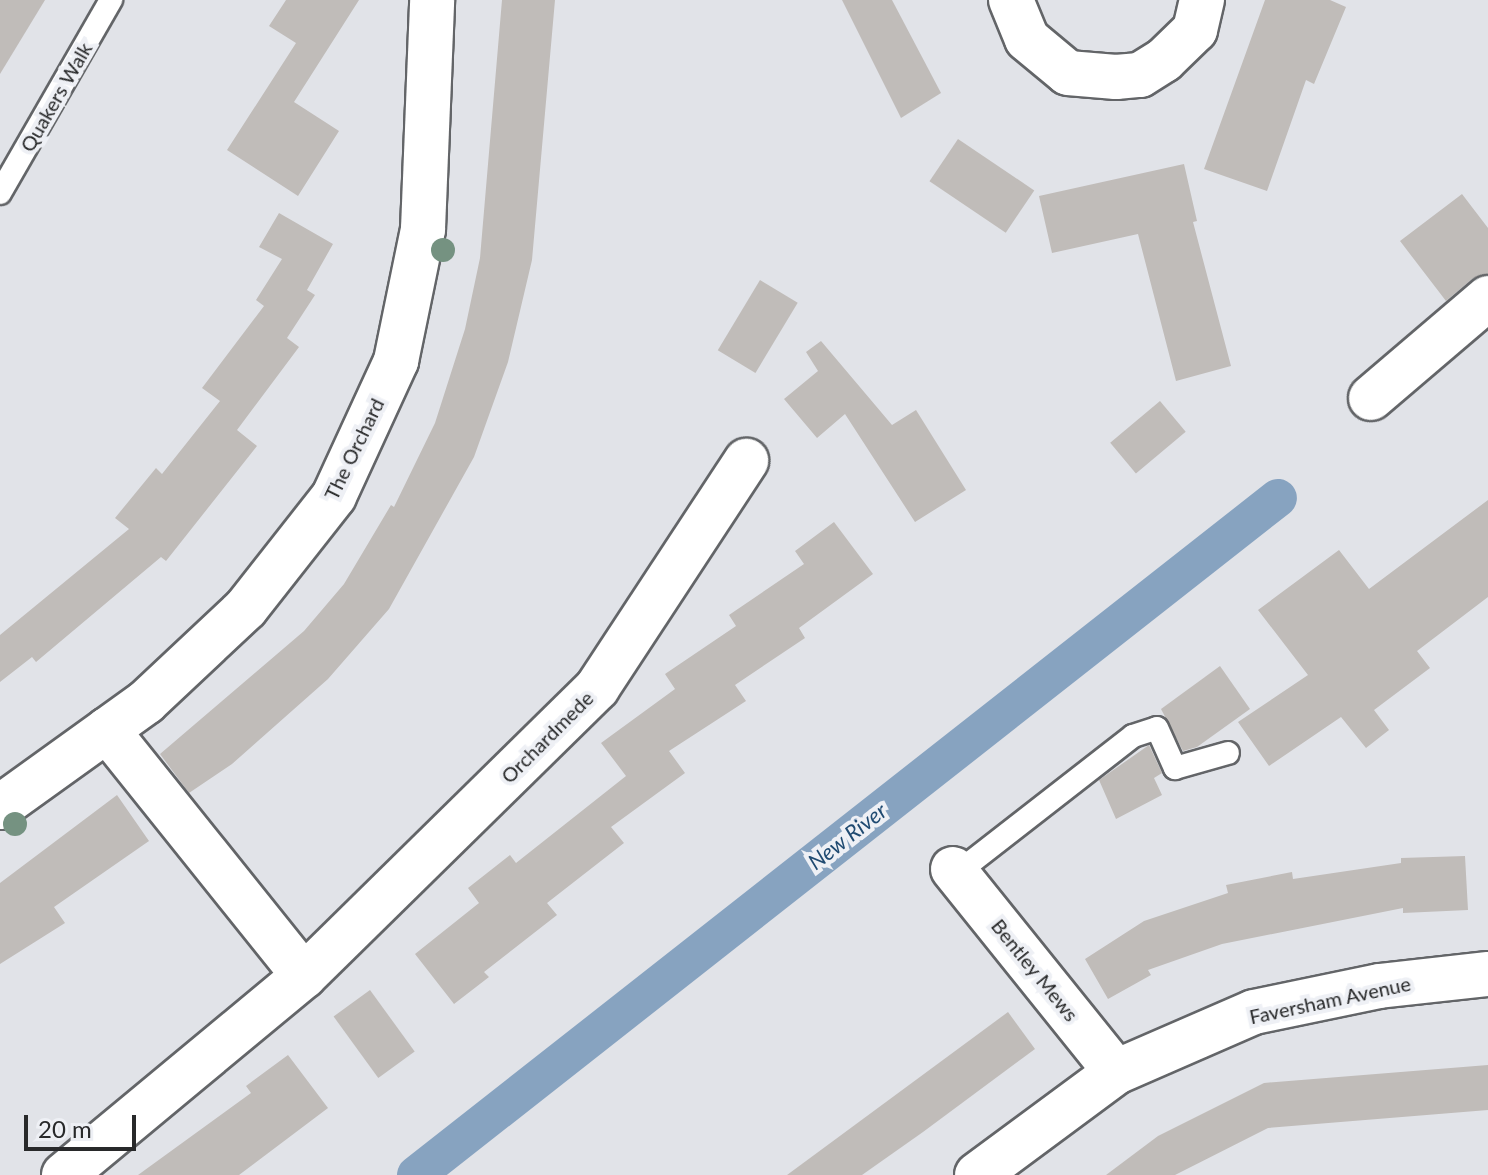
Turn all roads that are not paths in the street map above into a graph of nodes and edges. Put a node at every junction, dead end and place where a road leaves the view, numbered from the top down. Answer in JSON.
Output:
{"nodes":[{"id":1,"x":111,"y":0,"type":"edge"},
{"id":2,"x":432,"y":0,"type":"edge"},
{"id":3,"x":1011,"y":0,"type":"edge"},
{"id":4,"x":1202,"y":0,"type":"edge"},
{"id":5,"x":0,"y":193,"type":"edge"},
{"id":6,"x":1488,"y":298,"type":"edge"},
{"id":7,"x":1371,"y":398,"type":"dead end"},
{"id":8,"x":746,"y":461,"type":"dead end"},
{"id":9,"x":107,"y":730,"type":"junction"},
{"id":10,"x":1228,"y":753,"type":"dead end"},
{"id":11,"x":0,"y":807,"type":"edge"},
{"id":12,"x":955,"y":871,"type":"joint"},
{"id":13,"x":1488,"y":974,"type":"edge"},
{"id":14,"x":304,"y":976,"type":"junction"},
{"id":15,"x":1116,"y":1072,"type":"junction"},
{"id":16,"x":64,"y":1175,"type":"edge"},
{"id":17,"x":977,"y":1175,"type":"edge"}],
"edges":[{"from":1,"to":5,"type":"lane","name":"Quakers Walk"},
{"from":2,"to":9,"type":"street","name":"The Orchard"},
{"from":3,"to":4,"type":"street"},
{"from":6,"to":7,"type":"street"},
{"from":8,"to":14,"type":"street","name":"Orchardmede"},
{"from":9,"to":11,"type":"street","name":"The Orchard"},
{"from":9,"to":14,"type":"street"},
{"from":10,"to":12,"type":"lane"},
{"from":12,"to":15,"type":"street","name":"Bentley Mews"},
{"from":13,"to":15,"type":"street","name":"Faversham Avenue"},
{"from":14,"to":16,"type":"street","name":"Orchardmede"},
{"from":15,"to":17,"type":"street","name":"Faversham Avenue"}]}
